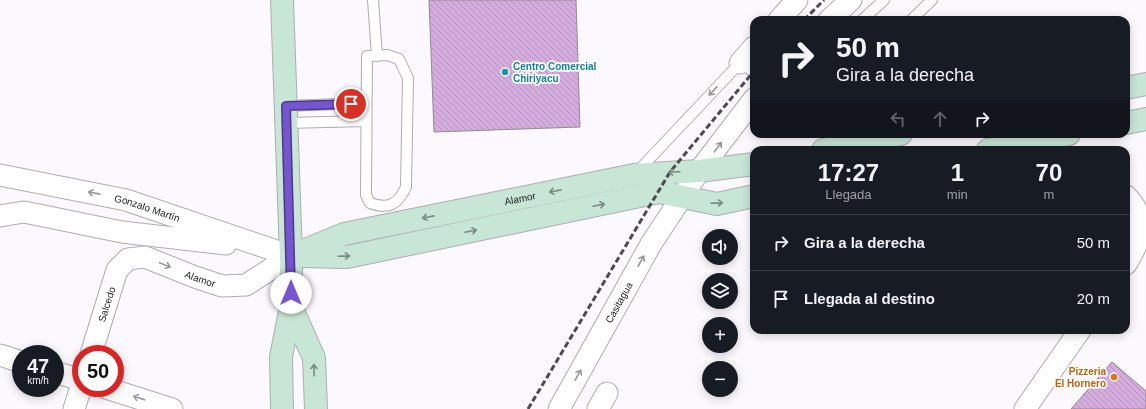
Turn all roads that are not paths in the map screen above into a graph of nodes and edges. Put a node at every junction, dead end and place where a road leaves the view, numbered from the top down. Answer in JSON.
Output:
{"nodes":[{"id":1,"x":282,"y":0,"type":"edge"},
{"id":2,"x":373,"y":0,"type":"edge"},
{"id":3,"x":797,"y":0,"type":"edge"},
{"id":4,"x":851,"y":0,"type":"edge"},
{"id":5,"x":884,"y":0,"type":"edge"},
{"id":6,"x":932,"y":0,"type":"edge"},
{"id":7,"x":783,"y":16,"type":"edge"},
{"id":8,"x":833,"y":16,"type":"edge"},
{"id":9,"x":866,"y":16,"type":"edge"},
{"id":10,"x":915,"y":16,"type":"edge"},
{"id":11,"x":377,"y":56,"type":"junction"},
{"id":12,"x":747,"y":68,"type":"edge"},
{"id":13,"x":1146,"y":84,"type":"edge"},
{"id":14,"x":1130,"y":87,"type":"edge"},
{"id":15,"x":366,"y":103,"type":"junction"},
{"id":16,"x":750,"y":108,"type":"edge"},
{"id":17,"x":286,"y":115,"type":"junction"},
{"id":18,"x":745,"y":119,"type":"edge"},
{"id":19,"x":1146,"y":119,"type":"edge"},
{"id":20,"x":366,"y":120,"type":"junction"},
{"id":21,"x":1130,"y":122,"type":"edge"},
{"id":22,"x":881,"y":138,"type":"edge"},
{"id":23,"x":1049,"y":138,"type":"edge"},
{"id":24,"x":842,"y":146,"type":"edge"},
{"id":25,"x":1008,"y":146,"type":"edge"},
{"id":26,"x":750,"y":165,"type":"edge"},
{"id":27,"x":699,"y":171,"type":"junction"},
{"id":28,"x":0,"y":175,"type":"edge"},
{"id":29,"x":634,"y":175,"type":"junction"},
{"id":30,"x":750,"y":197,"type":"edge"},
{"id":31,"x":681,"y":198,"type":"junction"},
{"id":32,"x":1130,"y":199,"type":"edge"},
{"id":33,"x":0,"y":216,"type":"edge"},
{"id":34,"x":291,"y":256,"type":"junction"},
{"id":35,"x":1130,"y":257,"type":"edge"},
{"id":36,"x":128,"y":259,"type":"joint"},
{"id":37,"x":291,"y":306,"type":"junction"},
{"id":38,"x":1077,"y":334,"type":"edge"},
{"id":39,"x":94,"y":345,"type":"edge"},
{"id":40,"x":0,"y":356,"type":"edge"},
{"id":41,"x":12,"y":359,"type":"edge"},
{"id":42,"x":124,"y":394,"type":"edge"},
{"id":43,"x":78,"y":397,"type":"edge"},
{"id":44,"x":74,"y":409,"type":"edge"},
{"id":45,"x":172,"y":409,"type":"edge"},
{"id":46,"x":282,"y":409,"type":"edge"},
{"id":47,"x":316,"y":409,"type":"edge"},
{"id":48,"x":559,"y":409,"type":"edge"},
{"id":49,"x":1024,"y":409,"type":"edge"}],
"edges":[{"from":1,"to":17,"type":"street"},
{"from":2,"to":11,"type":"lane"},
{"from":3,"to":7,"type":"street"},
{"from":4,"to":8,"type":"street"},
{"from":5,"to":9,"type":"lane"},
{"from":6,"to":10,"type":"lane"},
{"from":11,"to":15,"type":"lane"},
{"from":11,"to":20,"type":"lane"},
{"from":12,"to":29,"type":"lane","one_way":true},
{"from":13,"to":14,"type":"street"},
{"from":15,"to":17,"type":"lane"},
{"from":15,"to":20,"type":"lane"},
{"from":16,"to":18,"type":"street","name":"Casitagua"},
{"from":17,"to":20,"type":"lane"},
{"from":17,"to":34,"type":"street"},
{"from":27,"to":18,"type":"street","name":"Casitagua","one_way":true},
{"from":19,"to":21,"type":"street"},
{"from":22,"to":24,"type":"street"},
{"from":23,"to":25,"type":"street"},
{"from":26,"to":27,"type":"street","name":"Alamor"},
{"from":27,"to":29,"type":"street","name":"Alamor","one_way":true},
{"from":27,"to":31,"type":"street","name":"Casitagua"},
{"from":34,"to":28,"type":"street","name":"Gonzalo Martín","one_way":true},
{"from":29,"to":34,"type":"street","name":"Alamor","one_way":true},
{"from":31,"to":30,"type":"street","one_way":true},
{"from":34,"to":31,"type":"street","one_way":true},
{"from":48,"to":31,"type":"street","name":"Casitagua","one_way":true},
{"from":32,"to":35,"type":"street"},
{"from":33,"to":34,"type":"street"},
{"from":36,"to":34,"type":"street","name":"Alamor","one_way":true},
{"from":34,"to":37,"type":"street"},
{"from":36,"to":39,"type":"street","name":"Salcedo"},
{"from":37,"to":46,"type":"street"},
{"from":47,"to":37,"type":"street","one_way":true},
{"from":38,"to":49,"type":"street"},
{"from":40,"to":41,"type":"street"},
{"from":45,"to":42,"type":"street","one_way":true},
{"from":43,"to":44,"type":"street"}]}
